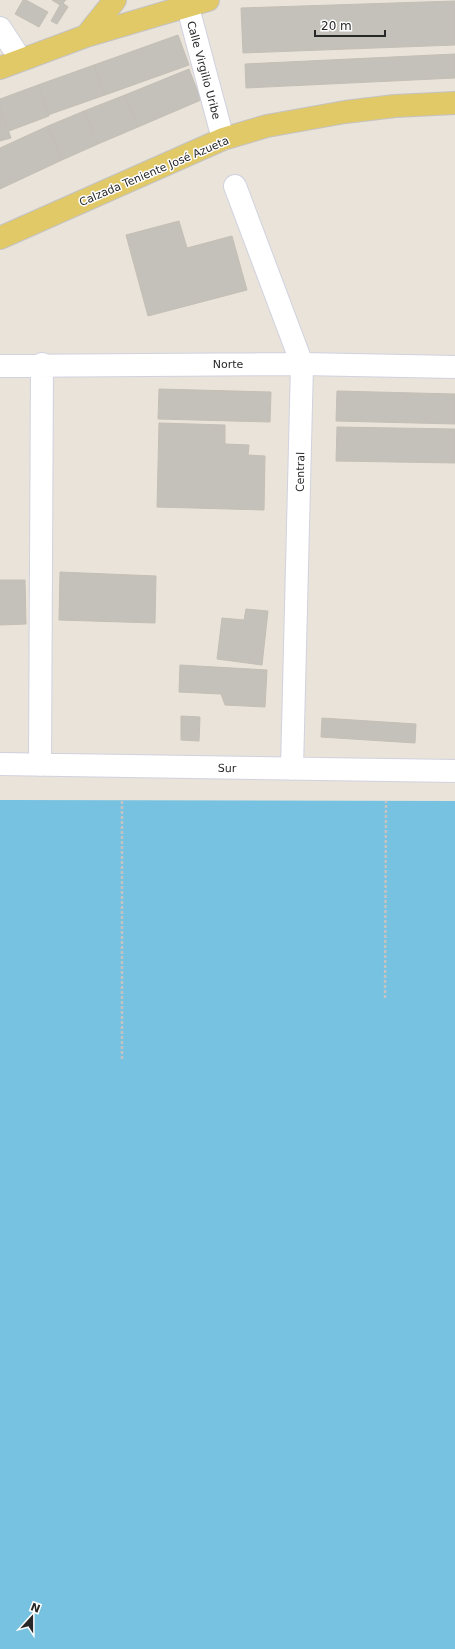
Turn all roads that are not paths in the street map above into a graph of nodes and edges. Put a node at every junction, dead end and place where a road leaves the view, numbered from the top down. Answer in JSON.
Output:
{"nodes":[{"id":1,"x":115,"y":0,"type":"edge"},
{"id":2,"x":208,"y":0,"type":"edge"},
{"id":3,"x":186,"y":3,"type":"edge"},
{"id":4,"x":0,"y":28,"type":"edge"},
{"id":5,"x":86,"y":36,"type":"junction"},
{"id":6,"x":21,"y":60,"type":"junction"},
{"id":7,"x":0,"y":68,"type":"edge"},
{"id":8,"x":455,"y":103,"type":"edge"},
{"id":9,"x":223,"y":139,"type":"junction"},
{"id":10,"x":235,"y":186,"type":"dead end"},
{"id":11,"x":0,"y":238,"type":"edge"},
{"id":12,"x":42,"y":364,"type":"junction"},
{"id":13,"x":302,"y":364,"type":"junction"},
{"id":14,"x":0,"y":366,"type":"edge"},
{"id":15,"x":455,"y":367,"type":"edge"},
{"id":16,"x":0,"y":764,"type":"edge"},
{"id":17,"x":40,"y":764,"type":"junction"},
{"id":18,"x":292,"y":769,"type":"junction"},
{"id":19,"x":455,"y":771,"type":"edge"}],
"edges":[{"from":1,"to":5,"type":"main road"},
{"from":2,"to":3,"type":"main road"},
{"from":3,"to":5,"type":"main road"},
{"from":3,"to":9,"type":"street","name":"Calle Virgilio Uribe"},
{"from":4,"to":6,"type":"street"},
{"from":5,"to":6,"type":"main road"},
{"from":6,"to":7,"type":"main road"},
{"from":8,"to":9,"type":"main road","name":"Calzada Teniente José Azueta"},
{"from":9,"to":11,"type":"main road","name":"Calzada Teniente José Azueta"},
{"from":10,"to":13,"type":"street","name":"Central"},
{"from":12,"to":13,"type":"street","name":"Norte"},
{"from":12,"to":14,"type":"street","name":"Norte"},
{"from":12,"to":17,"type":"street"},
{"from":13,"to":15,"type":"street","name":"Norte"},
{"from":13,"to":18,"type":"street","name":"Central"},
{"from":16,"to":17,"type":"street","name":"Sur"},
{"from":17,"to":18,"type":"street","name":"Sur"},
{"from":18,"to":19,"type":"street","name":"Sur"}]}
